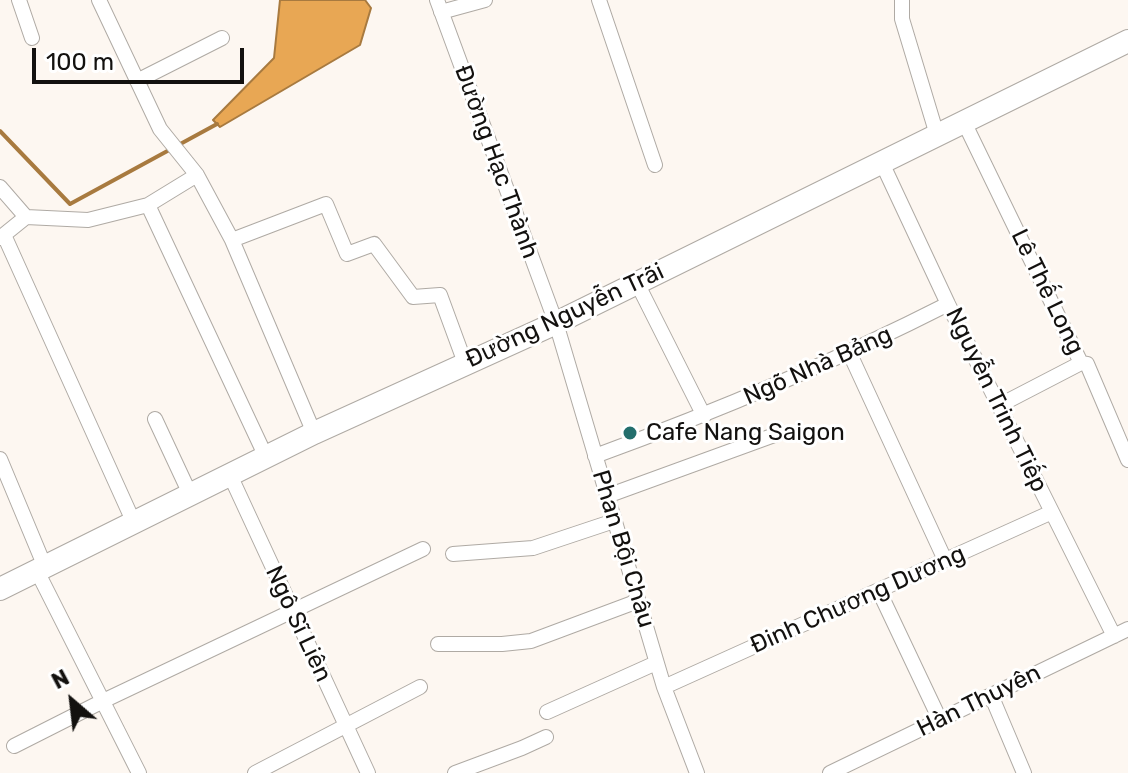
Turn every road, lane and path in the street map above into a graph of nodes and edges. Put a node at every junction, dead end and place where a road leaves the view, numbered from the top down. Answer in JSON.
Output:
{"nodes":[{"id":1,"x":19,"y":0,"type":"edge"},
{"id":2,"x":99,"y":0,"type":"edge"},
{"id":3,"x":485,"y":0,"type":"edge"},
{"id":4,"x":599,"y":0,"type":"edge"},
{"id":5,"x":902,"y":0,"type":"edge"},
{"id":6,"x":439,"y":6,"type":"edge"},
{"id":7,"x":32,"y":38,"type":"dead end"},
{"id":8,"x":222,"y":38,"type":"dead end"},
{"id":9,"x":1128,"y":41,"type":"edge"},
{"id":10,"x":137,"y":81,"type":"junction"},
{"id":11,"x":964,"y":122,"type":"junction"},
{"id":12,"x":937,"y":135,"type":"junction"},
{"id":13,"x":882,"y":163,"type":"junction"},
{"id":14,"x":655,"y":165,"type":"dead end"},
{"id":15,"x":197,"y":175,"type":"junction"},
{"id":16,"x":0,"y":187,"type":"edge"},
{"id":17,"x":148,"y":205,"type":"junction"},
{"id":18,"x":26,"y":217,"type":"junction"},
{"id":19,"x":2,"y":236,"type":"edge"},
{"id":20,"x":232,"y":240,"type":"junction"},
{"id":21,"x":637,"y":283,"type":"junction"},
{"id":22,"x":948,"y":304,"type":"junction"},
{"id":23,"x":556,"y":323,"type":"junction"},
{"id":24,"x":850,"y":354,"type":"junction"},
{"id":25,"x":465,"y":363,"type":"junction"},
{"id":26,"x":1081,"y":363,"type":"junction"},
{"id":27,"x":1000,"y":405,"type":"junction"},
{"id":28,"x":704,"y":416,"type":"junction"},
{"id":29,"x":155,"y":419,"type":"dead end"},
{"id":30,"x":314,"y":433,"type":"junction"},
{"id":31,"x":780,"y":433,"type":"dead end"},
{"id":32,"x":595,"y":456,"type":"junction"},
{"id":33,"x":266,"y":457,"type":"junction"},
{"id":34,"x":0,"y":459,"type":"edge"},
{"id":35,"x":1128,"y":460,"type":"edge"},
{"id":36,"x":230,"y":475,"type":"junction"},
{"id":37,"x":190,"y":494,"type":"junction"},
{"id":38,"x":607,"y":496,"type":"junction"},
{"id":39,"x":1052,"y":512,"type":"junction"},
{"id":40,"x":614,"y":521,"type":"junction"},
{"id":41,"x":134,"y":523,"type":"junction"},
{"id":42,"x":423,"y":549,"type":"dead end"},
{"id":43,"x":453,"y":554,"type":"dead end"},
{"id":44,"x":945,"y":560,"type":"junction"},
{"id":45,"x":41,"y":569,"type":"junction"},
{"id":46,"x":0,"y":589,"type":"edge"},
{"id":47,"x":879,"y":591,"type":"junction"},
{"id":48,"x":638,"y":601,"type":"junction"},
{"id":49,"x":292,"y":611,"type":"junction"},
{"id":50,"x":1128,"y":629,"type":"edge"},
{"id":51,"x":1114,"y":636,"type":"junction"},
{"id":52,"x":438,"y":644,"type":"dead end"},
{"id":53,"x":656,"y":663,"type":"junction"},
{"id":54,"x":420,"y":687,"type":"dead end"},
{"id":55,"x":664,"y":687,"type":"junction"},
{"id":56,"x":991,"y":695,"type":"junction"},
{"id":57,"x":103,"y":701,"type":"junction"},
{"id":58,"x":547,"y":712,"type":"dead end"},
{"id":59,"x":940,"y":720,"type":"junction"},
{"id":60,"x":346,"y":726,"type":"junction"},
{"id":61,"x":546,"y":737,"type":"dead end"},
{"id":62,"x":14,"y":746,"type":"dead end"},
{"id":63,"x":139,"y":773,"type":"edge"},
{"id":64,"x":255,"y":773,"type":"edge"},
{"id":65,"x":368,"y":773,"type":"edge"},
{"id":66,"x":455,"y":773,"type":"edge"},
{"id":67,"x":697,"y":773,"type":"edge"},
{"id":68,"x":830,"y":773,"type":"edge"},
{"id":69,"x":1024,"y":773,"type":"edge"}],
"edges":[{"from":1,"to":7,"type":"street"},
{"from":2,"to":10,"type":"street"},
{"from":3,"to":6,"type":"street"},
{"from":4,"to":14,"type":"street"},
{"from":5,"to":12,"type":"street"},
{"from":6,"to":23,"type":"street","name":"Đường Hạc Thành"},
{"from":8,"to":10,"type":"street"},
{"from":9,"to":11,"type":"highway","name":"Đường Nguyễn Trãi"},
{"from":10,"to":15,"type":"street"},
{"from":11,"to":12,"type":"highway","name":"Đường Nguyễn Trãi"},
{"from":11,"to":26,"type":"street","name":"Lê Thế Long"},
{"from":12,"to":13,"type":"highway","name":"Đường Nguyễn Trãi"},
{"from":13,"to":21,"type":"highway","name":"Đường Nguyễn Trãi"},
{"from":13,"to":22,"type":"street","name":"Nguyễn Trinh Tiếp"},
{"from":15,"to":17,"type":"street"},
{"from":15,"to":20,"type":"street"},
{"from":16,"to":18,"type":"street"},
{"from":17,"to":18,"type":"street"},
{"from":17,"to":33,"type":"street"},
{"from":18,"to":19,"type":"street"},
{"from":19,"to":41,"type":"street"},
{"from":20,"to":25,"type":"street"},
{"from":20,"to":30,"type":"street"},
{"from":21,"to":23,"type":"highway","name":"Đường Nguyễn Trãi"},
{"from":21,"to":28,"type":"street"},
{"from":22,"to":24,"type":"street","name":"Ngõ Nhà Bảng"},
{"from":22,"to":27,"type":"street","name":"Nguyễn Trinh Tiếp"},
{"from":23,"to":25,"type":"highway","name":"Đường Nguyễn Trãi"},
{"from":23,"to":32,"type":"street","name":"Phan Bội Châu"},
{"from":24,"to":28,"type":"street","name":"Ngõ Nhà Bảng"},
{"from":24,"to":44,"type":"street"},
{"from":25,"to":30,"type":"highway","name":"Đường Nguyễn Trãi"},
{"from":26,"to":27,"type":"street"},
{"from":26,"to":35,"type":"street","name":"Lê Thế Long"},
{"from":27,"to":39,"type":"street","name":"Nguyễn Trinh Tiếp"},
{"from":28,"to":32,"type":"street","name":"Ngõ Nhà Bảng"},
{"from":29,"to":37,"type":"street"},
{"from":30,"to":33,"type":"highway","name":"Đường Nguyễn Trãi"},
{"from":31,"to":38,"type":"street"},
{"from":32,"to":38,"type":"street","name":"Phan Bội Châu"},
{"from":33,"to":36,"type":"highway","name":"Đường Nguyễn Trãi"},
{"from":34,"to":45,"type":"street"},
{"from":36,"to":37,"type":"highway","name":"Đường Nguyễn Trãi"},
{"from":36,"to":49,"type":"street","name":"Ngô Sĩ Liên"},
{"from":37,"to":41,"type":"highway","name":"Đường Nguyễn Trãi"},
{"from":38,"to":40,"type":"street","name":"Phan Bội Châu"},
{"from":39,"to":44,"type":"street","name":"Đinh Chương Dương"},
{"from":39,"to":51,"type":"street","name":"Nguyễn Trinh Tiếp"},
{"from":40,"to":43,"type":"street"},
{"from":40,"to":48,"type":"street","name":"Phan Bội Châu"},
{"from":41,"to":45,"type":"highway","name":"Đường Nguyễn Trãi"},
{"from":42,"to":49,"type":"street"},
{"from":44,"to":47,"type":"street","name":"Đinh Chương Dương"},
{"from":45,"to":46,"type":"highway","name":"Đường Nguyễn Trãi"},
{"from":45,"to":57,"type":"street"},
{"from":47,"to":55,"type":"street","name":"Đinh Chương Dương"},
{"from":47,"to":59,"type":"street"},
{"from":48,"to":52,"type":"street"},
{"from":48,"to":53,"type":"street","name":"Phan Bội Châu"},
{"from":49,"to":57,"type":"street"},
{"from":49,"to":60,"type":"street","name":"Ngô Sĩ Liên"},
{"from":50,"to":51,"type":"street","name":"Hàn Thuyên"},
{"from":51,"to":56,"type":"street","name":"Hàn Thuyên"},
{"from":53,"to":55,"type":"street","name":"Phan Bội Châu"},
{"from":53,"to":58,"type":"street"},
{"from":54,"to":60,"type":"street"},
{"from":55,"to":67,"type":"street","name":"Phan Bội Châu"},
{"from":56,"to":59,"type":"street","name":"Hàn Thuyên"},
{"from":56,"to":69,"type":"street"},
{"from":57,"to":62,"type":"street"},
{"from":57,"to":63,"type":"street"},
{"from":59,"to":68,"type":"street","name":"Hàn Thuyên"},
{"from":60,"to":64,"type":"street"},
{"from":60,"to":65,"type":"street","name":"Ngô Sĩ Liên"},
{"from":61,"to":66,"type":"street"}]}
